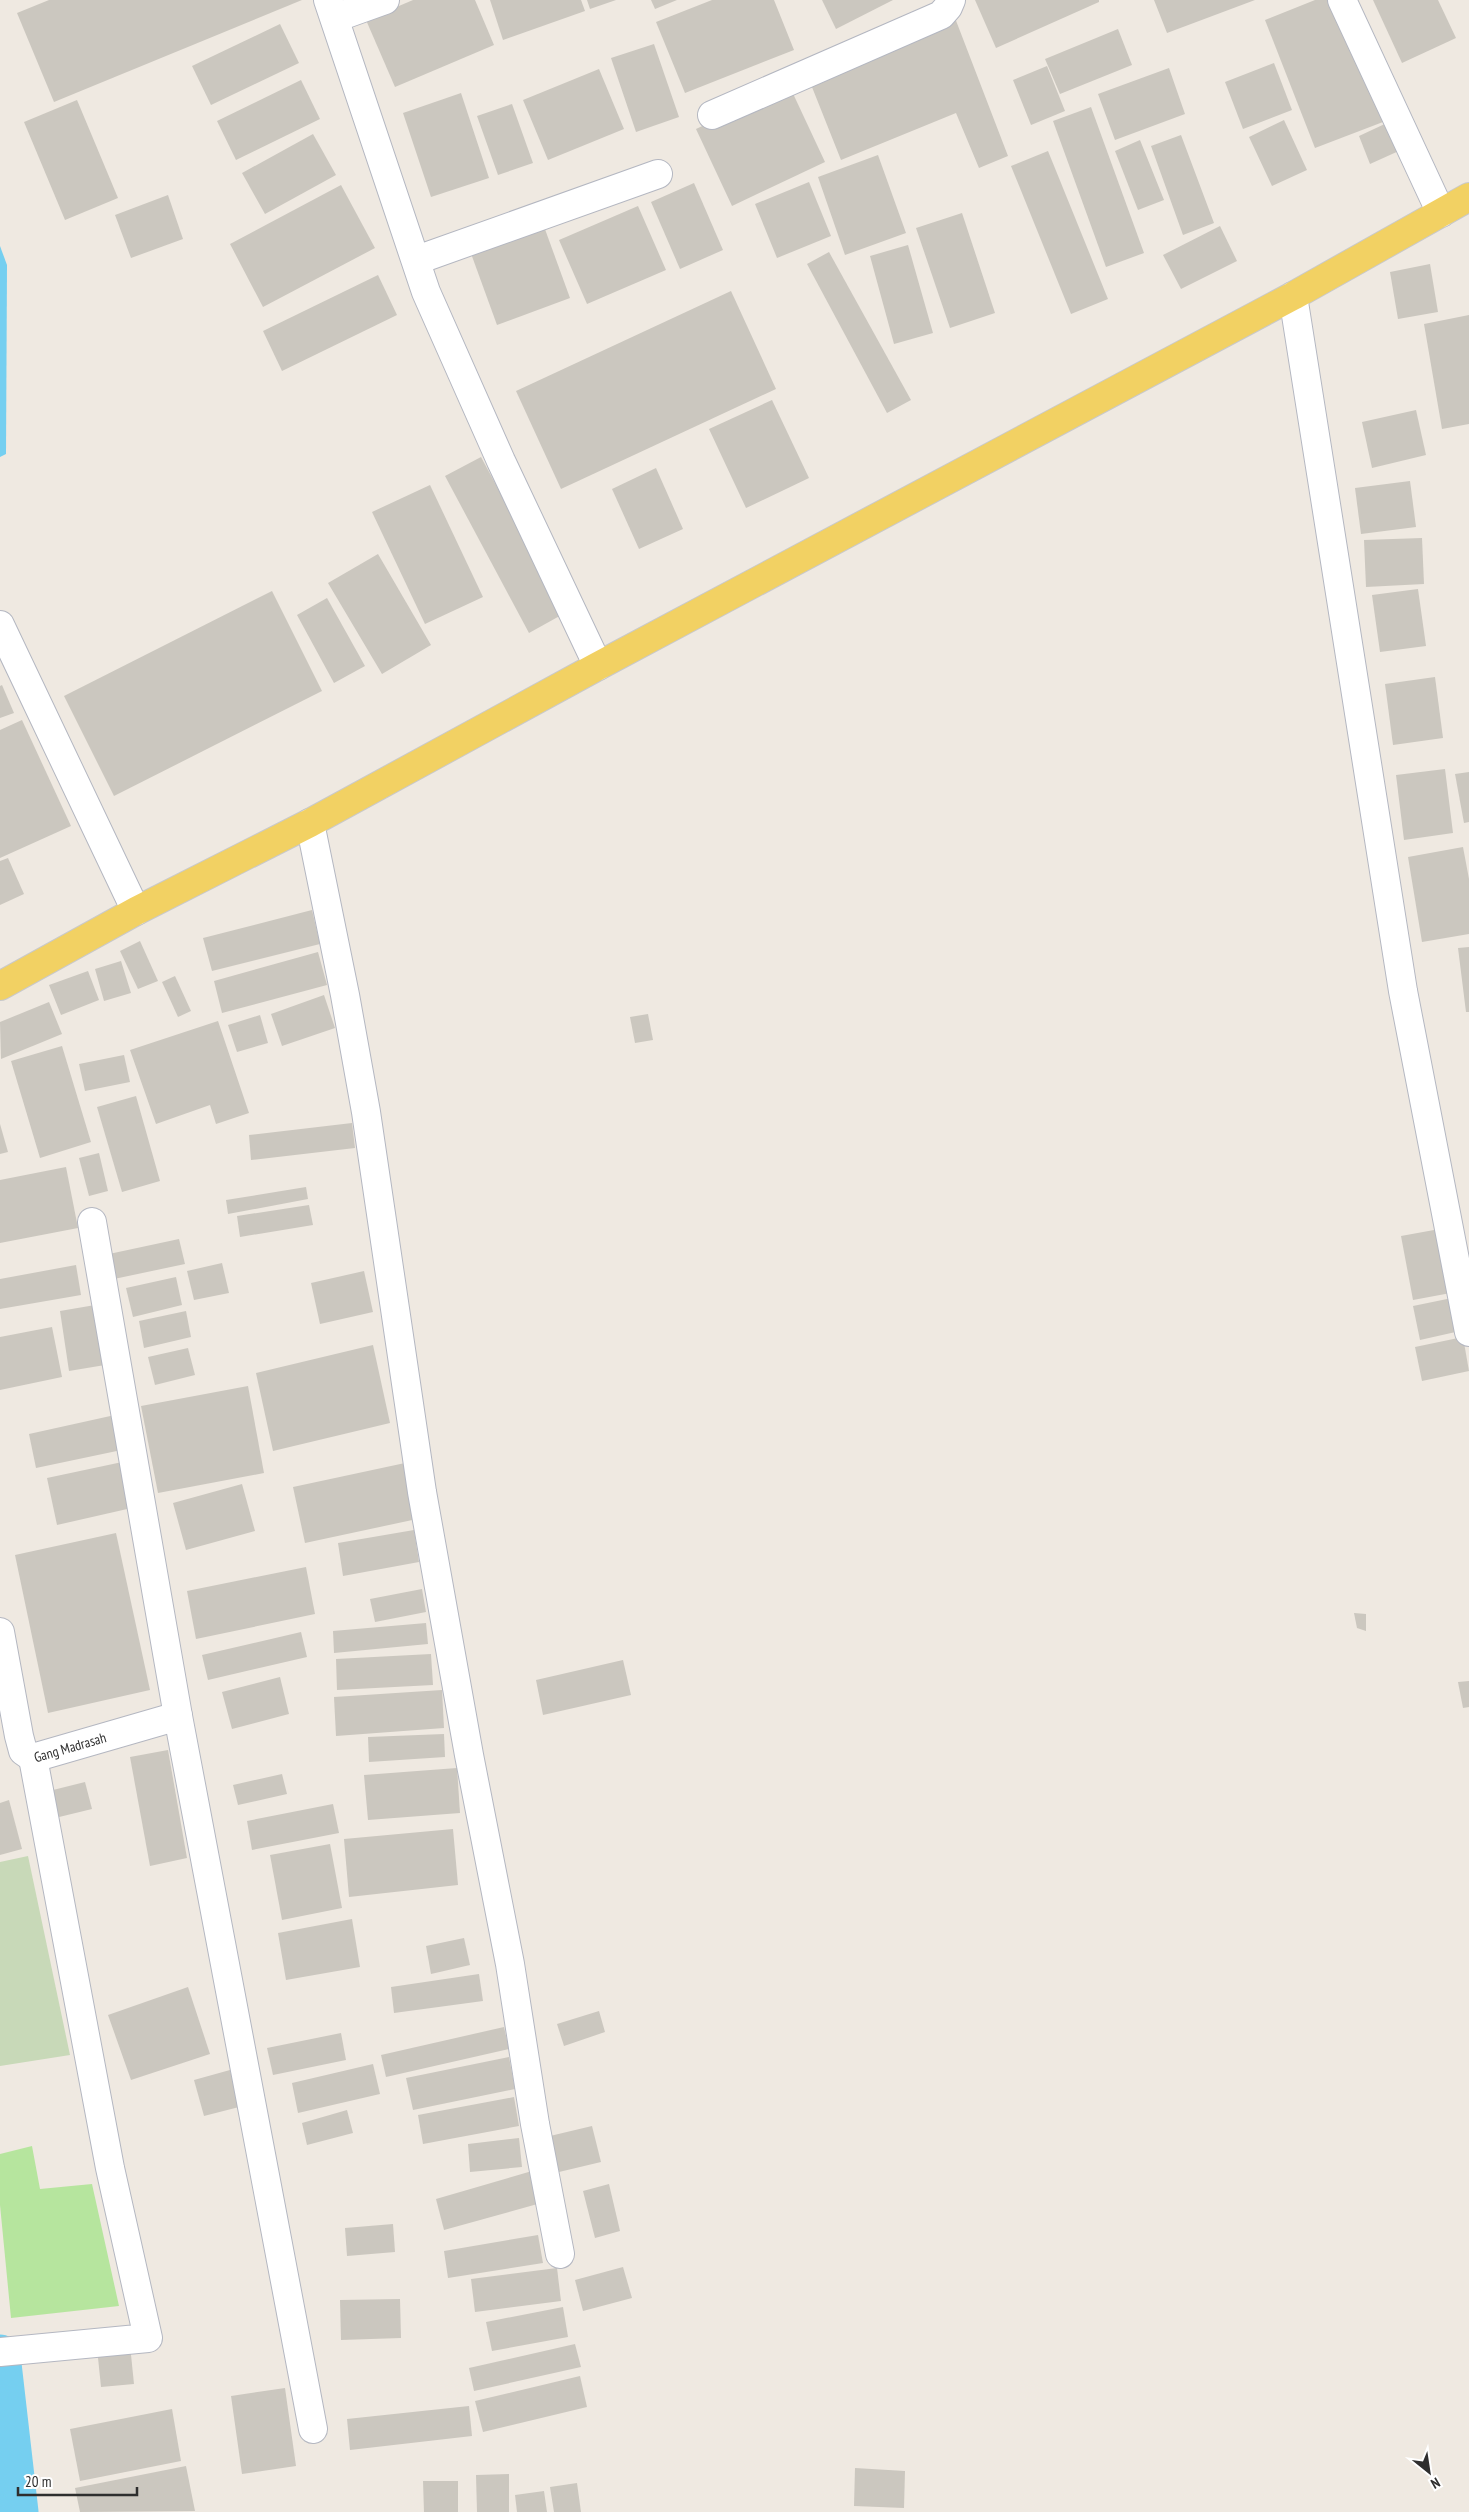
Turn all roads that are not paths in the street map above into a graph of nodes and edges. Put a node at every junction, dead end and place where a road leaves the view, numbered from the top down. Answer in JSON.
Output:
{"nodes":[{"id":1,"x":385,"y":0,"type":"edge"},
{"id":2,"x":951,"y":0,"type":"edge"},
{"id":3,"x":1342,"y":0,"type":"edge"},
{"id":4,"x":332,"y":9,"type":"edge"},
{"id":5,"x":712,"y":115,"type":"dead end"},
{"id":6,"x":658,"y":174,"type":"dead end"},
{"id":7,"x":1469,"y":197,"type":"edge"},
{"id":8,"x":1441,"y":213,"type":"junction"},
{"id":9,"x":417,"y":260,"type":"junction"},
{"id":10,"x":1293,"y":296,"type":"junction"},
{"id":11,"x":0,"y":625,"type":"edge"},
{"id":12,"x":598,"y":666,"type":"junction"},
{"id":13,"x":310,"y":823,"type":"junction"},
{"id":14,"x":136,"y":911,"type":"junction"},
{"id":15,"x":0,"y":986,"type":"edge"},
{"id":16,"x":92,"y":1222,"type":"dead end"},
{"id":17,"x":1469,"y":1332,"type":"edge"},
{"id":18,"x":0,"y":1632,"type":"edge"},
{"id":19,"x":178,"y":1716,"type":"junction"},
{"id":20,"x":33,"y":1758,"type":"junction"},
{"id":21,"x":560,"y":2254,"type":"dead end"},
{"id":22,"x":0,"y":2352,"type":"edge"},
{"id":23,"x":313,"y":2429,"type":"dead end"}],
"edges":[{"from":1,"to":4,"type":"street"},
{"from":2,"to":5,"type":"street"},
{"from":3,"to":8,"type":"street"},
{"from":4,"to":9,"type":"street"},
{"from":6,"to":9,"type":"street"},
{"from":7,"to":8,"type":"main road"},
{"from":8,"to":10,"type":"main road"},
{"from":9,"to":12,"type":"street"},
{"from":10,"to":12,"type":"main road"},
{"from":10,"to":17,"type":"street"},
{"from":11,"to":14,"type":"street"},
{"from":12,"to":13,"type":"main road"},
{"from":13,"to":14,"type":"main road"},
{"from":13,"to":21,"type":"street"},
{"from":14,"to":15,"type":"main road"},
{"from":16,"to":19,"type":"street"},
{"from":18,"to":20,"type":"street","name":"Gang Madrasah"},
{"from":19,"to":20,"type":"street","name":"Gang Madrasah"},
{"from":19,"to":23,"type":"street"},
{"from":20,"to":22,"type":"street"}]}
